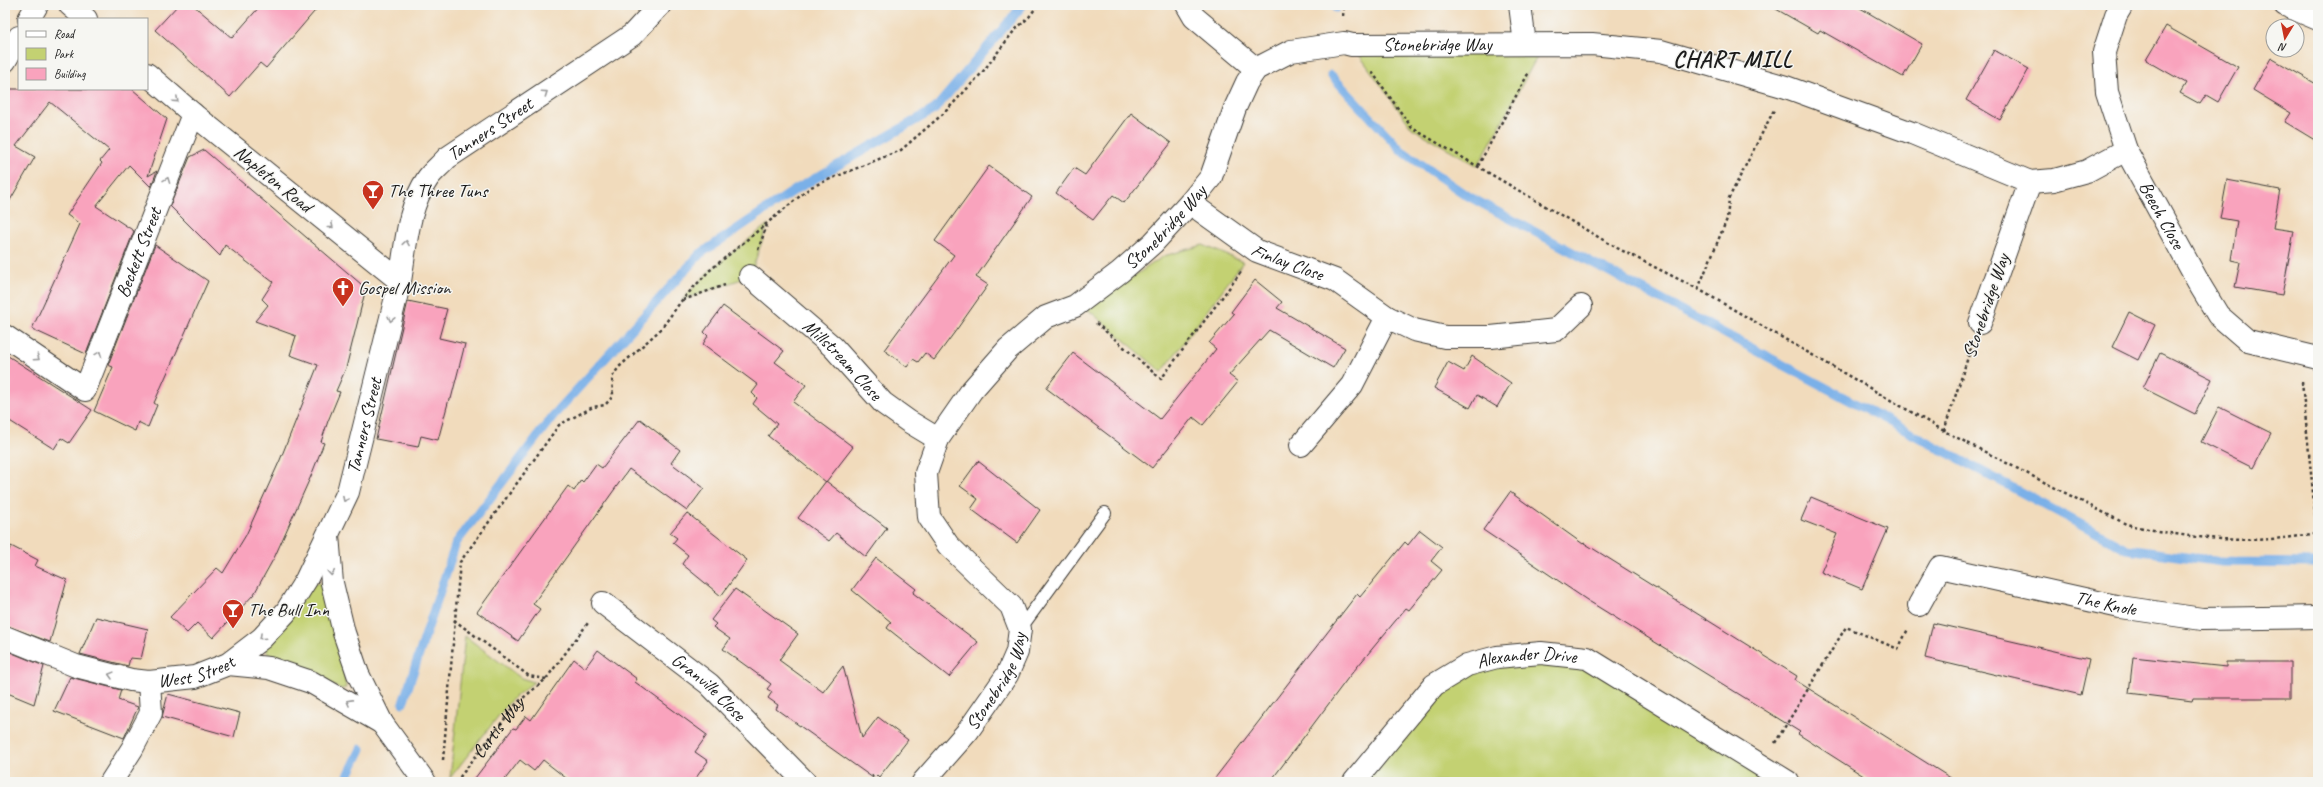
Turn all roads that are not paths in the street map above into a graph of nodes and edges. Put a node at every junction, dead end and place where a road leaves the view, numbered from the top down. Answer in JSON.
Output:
{"nodes":[{"id":1,"x":37,"y":5,"type":"edge"},
{"id":2,"x":660,"y":5,"type":"edge"},
{"id":3,"x":1187,"y":5,"type":"edge"},
{"id":4,"x":1520,"y":5,"type":"edge"},
{"id":5,"x":2122,"y":5,"type":"edge"},
{"id":6,"x":2285,"y":5,"type":"edge"},
{"id":7,"x":30,"y":18,"type":"edge"},
{"id":8,"x":2318,"y":19,"type":"edge"},
{"id":9,"x":18,"y":39,"type":"edge"},
{"id":10,"x":1535,"y":44,"type":"junction"},
{"id":11,"x":5,"y":61,"type":"edge"},
{"id":12,"x":1256,"y":69,"type":"junction"},
{"id":13,"x":148,"y":75,"type":"edge"},
{"id":14,"x":193,"y":114,"type":"junction"},
{"id":15,"x":2126,"y":150,"type":"junction"},
{"id":16,"x":2030,"y":182,"type":"junction"},
{"id":17,"x":1190,"y":203,"type":"junction"},
{"id":18,"x":750,"y":276,"type":"dead end"},
{"id":19,"x":400,"y":281,"type":"junction"},
{"id":20,"x":1581,"y":306,"type":"dead end"},
{"id":21,"x":1387,"y":317,"type":"junction"},
{"id":22,"x":1980,"y":323,"type":"road end"},
{"id":23,"x":5,"y":336,"type":"edge"},
{"id":24,"x":2309,"y":356,"type":"edge"},
{"id":25,"x":938,"y":439,"type":"junction"},
{"id":26,"x":1301,"y":446,"type":"dead end"},
{"id":27,"x":1106,"y":513,"type":"dead end"},
{"id":28,"x":328,"y":534,"type":"junction"},
{"id":29,"x":603,"y":603,"type":"road end"},
{"id":30,"x":1919,"y":605,"type":"road end"},
{"id":31,"x":2318,"y":617,"type":"edge"},
{"id":32,"x":1020,"y":629,"type":"junction"},
{"id":33,"x":5,"y":637,"type":"edge"},
{"id":34,"x":228,"y":664,"type":"junction"},
{"id":35,"x":149,"y":682,"type":"junction"},
{"id":36,"x":382,"y":723,"type":"junction"},
{"id":37,"x":111,"y":782,"type":"edge"},
{"id":38,"x":425,"y":782,"type":"edge"},
{"id":39,"x":805,"y":782,"type":"edge"},
{"id":40,"x":923,"y":782,"type":"edge"},
{"id":41,"x":1354,"y":782,"type":"edge"},
{"id":42,"x":1788,"y":782,"type":"edge"}],
"edges":[{"from":1,"to":7,"type":"street"},
{"from":19,"to":2,"type":"street","name":"Tanners Street","one_way":true},
{"from":3,"to":12,"type":"street"},
{"from":4,"to":10,"type":"street"},
{"from":5,"to":15,"type":"street","name":"Beech Close"},
{"from":6,"to":8,"type":"street"},
{"from":9,"to":11,"type":"street"},
{"from":10,"to":12,"type":"street","name":"Stonebridge Way"},
{"from":10,"to":16,"type":"street","name":"Stonebridge Way"},
{"from":12,"to":17,"type":"street","name":"Stonebridge Way"},
{"from":13,"to":14,"type":"street","name":"Napleton Road","one_way":true},
{"from":14,"to":19,"type":"street","name":"Napleton Road","one_way":true},
{"from":23,"to":14,"type":"street","name":"Beckett Street","one_way":true},
{"from":15,"to":16,"type":"street","name":"Stonebridge Way"},
{"from":15,"to":24,"type":"street","name":"Beech Close"},
{"from":16,"to":22,"type":"street","name":"Stonebridge Way"},
{"from":17,"to":21,"type":"street","name":"Finlay Close"},
{"from":17,"to":25,"type":"street","name":"Stonebridge Way"},
{"from":18,"to":25,"type":"street","name":"Millstream Close"},
{"from":19,"to":28,"type":"street","name":"Tanners Street","one_way":true},
{"from":20,"to":21,"type":"street","name":"Finlay Close"},
{"from":21,"to":26,"type":"street"},
{"from":25,"to":32,"type":"street","name":"Stonebridge Way"},
{"from":27,"to":32,"type":"lane"},
{"from":28,"to":34,"type":"street","name":"West Street","one_way":true},
{"from":28,"to":36,"type":"street","one_way":true},
{"from":29,"to":39,"type":"street","name":"Granville Close"},
{"from":30,"to":31,"type":"street","name":"The Knole"},
{"from":32,"to":40,"type":"street","name":"Stonebridge Way"},
{"from":35,"to":33,"type":"street","name":"West Street","one_way":true},
{"from":34,"to":35,"type":"street","name":"West Street"},
{"from":36,"to":34,"type":"street","one_way":true},
{"from":35,"to":37,"type":"street"},
{"from":36,"to":38,"type":"street"},
{"from":41,"to":42,"type":"street","name":"Alexander Drive"}]}
